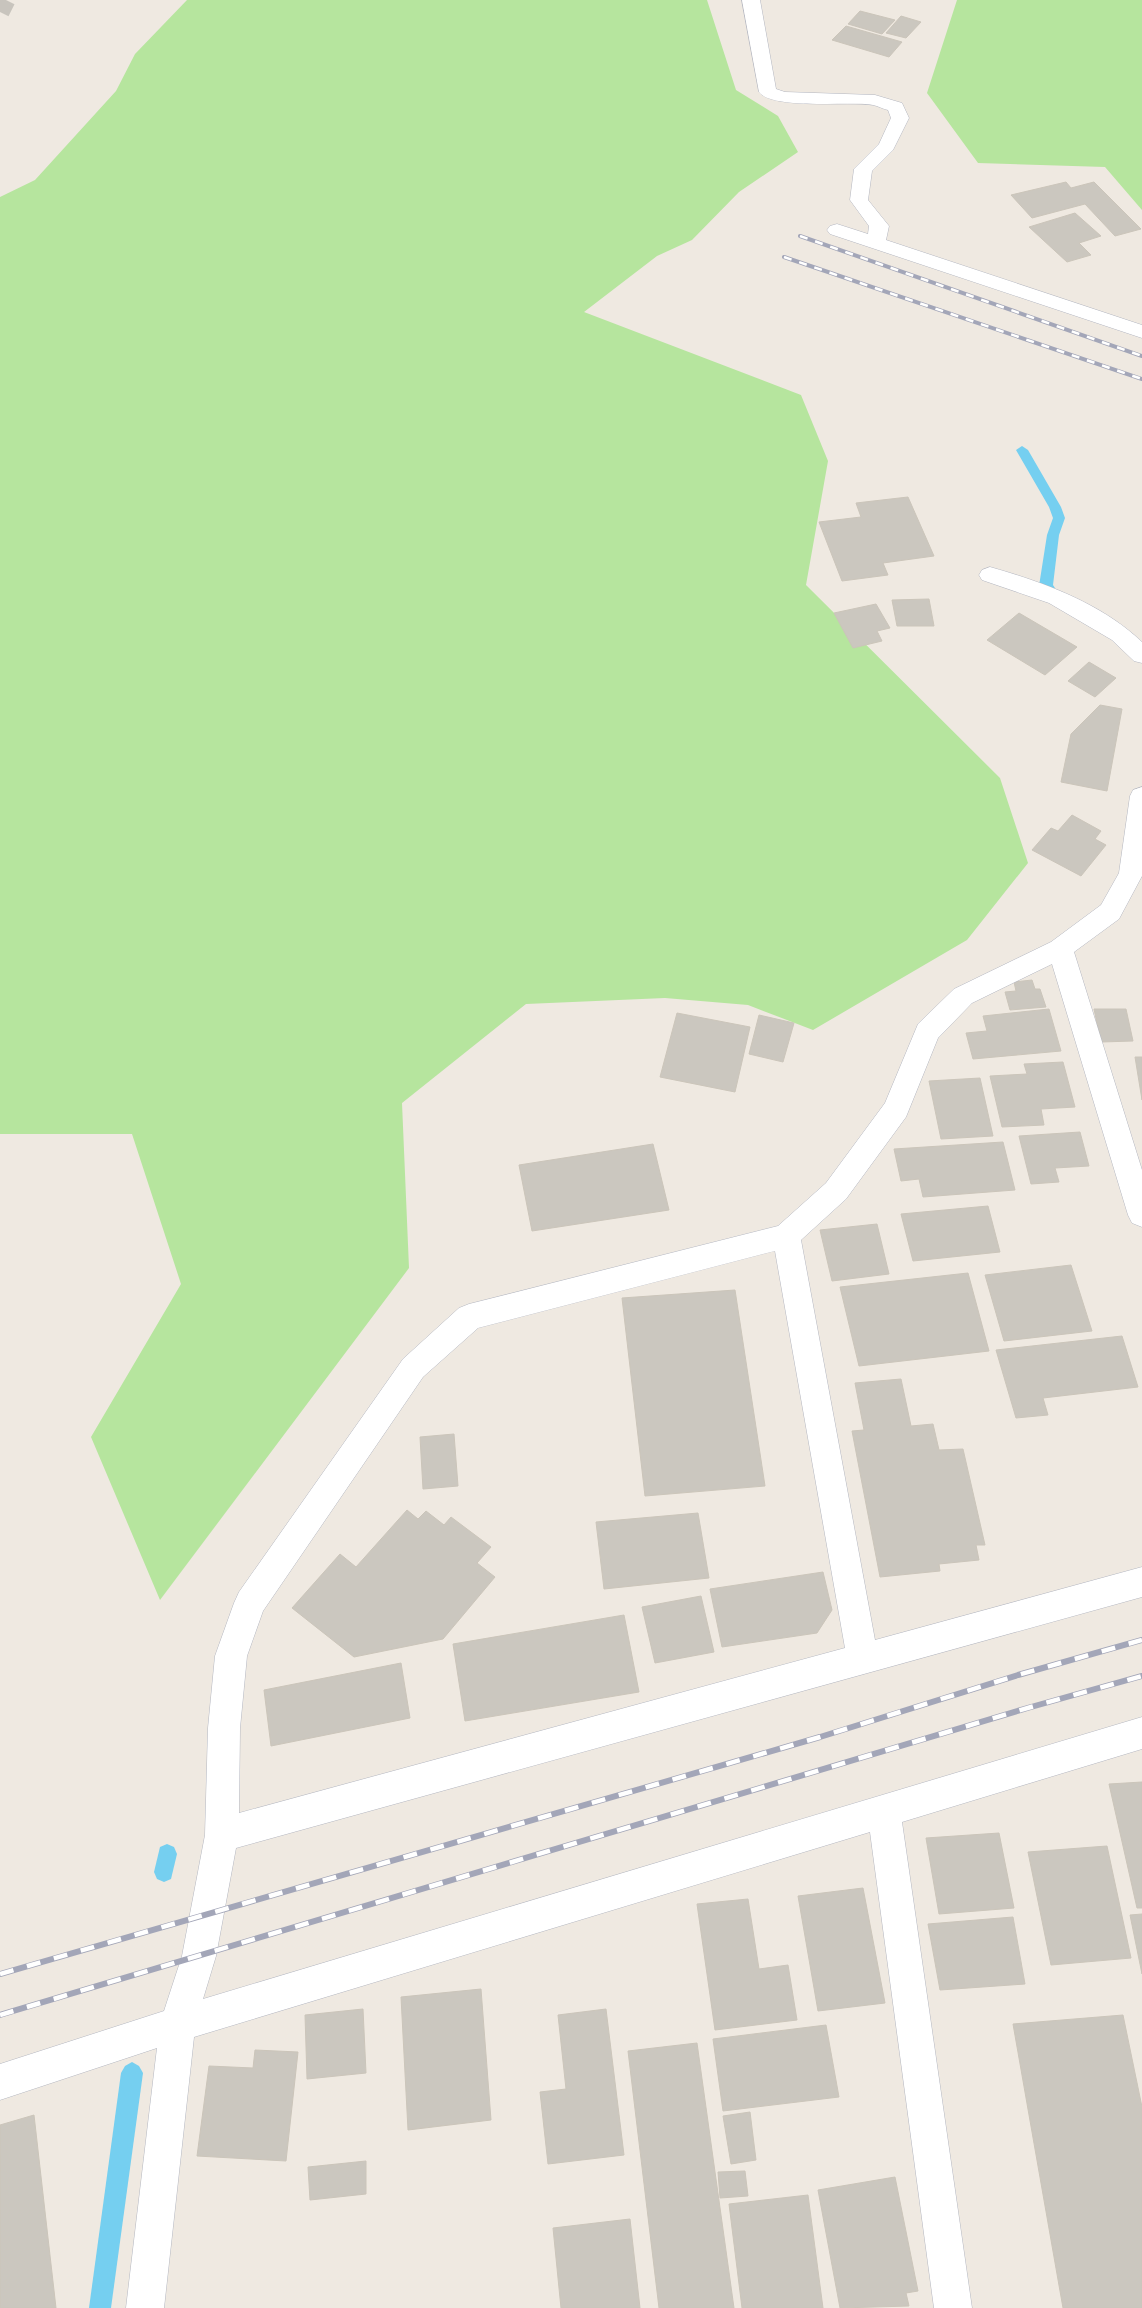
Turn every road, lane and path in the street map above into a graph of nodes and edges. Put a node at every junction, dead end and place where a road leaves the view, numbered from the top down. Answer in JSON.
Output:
{"nodes":[{"id":1,"x":751,"y":0,"type":"edge"},
{"id":2,"x":837,"y":230,"type":"dead end"},
{"id":3,"x":876,"y":243,"type":"junction"},
{"id":4,"x":1142,"y":332,"type":"edge"},
{"id":5,"x":990,"y":575,"type":"dead end"},
{"id":6,"x":1142,"y":655,"type":"edge"},
{"id":7,"x":1142,"y":796,"type":"edge"},
{"id":8,"x":1134,"y":889,"type":"edge"},
{"id":9,"x":1060,"y":949,"type":"junction"},
{"id":10,"x":1142,"y":1215,"type":"edge"},
{"id":11,"x":786,"y":1236,"type":"junction"},
{"id":12,"x":1142,"y":1582,"type":"edge"},
{"id":13,"x":863,"y":1659,"type":"junction"},
{"id":14,"x":1142,"y":1733,"type":"edge"},
{"id":15,"x":884,"y":1810,"type":"junction"},
{"id":16,"x":222,"y":1835,"type":"junction"},
{"id":17,"x":178,"y":2024,"type":"junction"},
{"id":18,"x":0,"y":2082,"type":"edge"},
{"id":19,"x":145,"y":2308,"type":"edge"},
{"id":20,"x":953,"y":2308,"type":"edge"}],
"edges":[{"from":1,"to":3,"type":"street"},
{"from":2,"to":3,"type":"street"},
{"from":3,"to":4,"type":"street"},
{"from":5,"to":6,"type":"street"},
{"from":7,"to":8,"type":"street"},
{"from":8,"to":9,"type":"street"},
{"from":9,"to":10,"type":"street"},
{"from":9,"to":11,"type":"street"},
{"from":11,"to":13,"type":"street"},
{"from":11,"to":16,"type":"street"},
{"from":12,"to":13,"type":"street"},
{"from":13,"to":16,"type":"street"},
{"from":14,"to":15,"type":"street"},
{"from":15,"to":17,"type":"street"},
{"from":15,"to":20,"type":"street"},
{"from":16,"to":17,"type":"street"},
{"from":17,"to":18,"type":"street"},
{"from":17,"to":19,"type":"street"}]}
